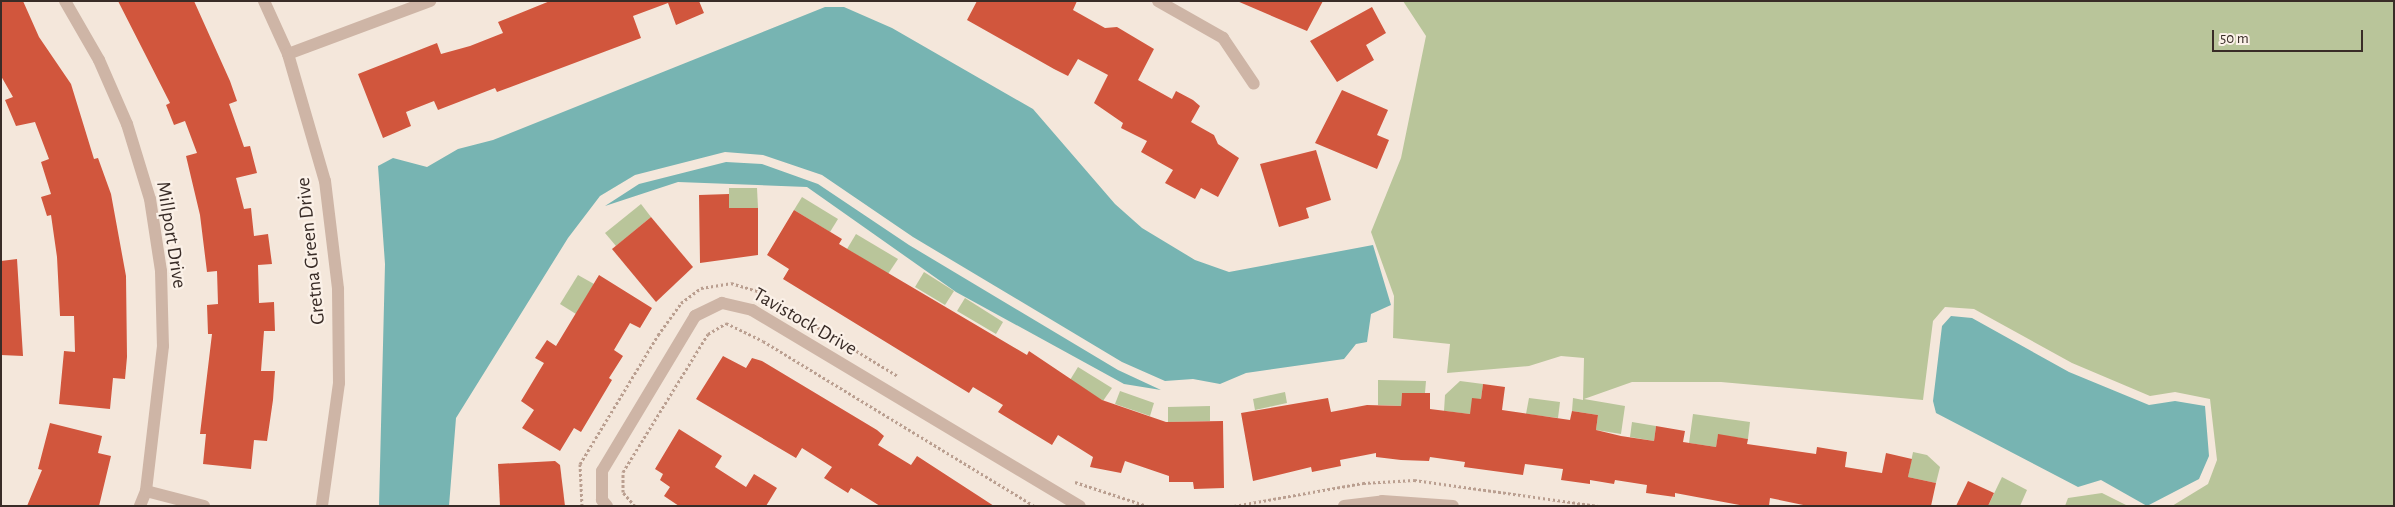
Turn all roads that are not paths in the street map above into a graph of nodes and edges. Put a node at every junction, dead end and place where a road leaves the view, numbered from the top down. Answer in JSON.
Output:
{"nodes":[{"id":1,"x":65,"y":1,"type":"edge"},
{"id":2,"x":264,"y":1,"type":"edge"},
{"id":3,"x":430,"y":1,"type":"edge"},
{"id":4,"x":1158,"y":1,"type":"edge"},
{"id":5,"x":288,"y":54,"type":"junction"},
{"id":6,"x":1254,"y":84,"type":"dead end"},
{"id":7,"x":146,"y":491,"type":"junction"},
{"id":8,"x":140,"y":506,"type":"edge"},
{"id":9,"x":204,"y":506,"type":"edge"},
{"id":10,"x":322,"y":506,"type":"edge"},
{"id":11,"x":607,"y":506,"type":"edge"},
{"id":12,"x":1080,"y":506,"type":"edge"},
{"id":13,"x":1344,"y":506,"type":"edge"},
{"id":14,"x":1454,"y":506,"type":"edge"}],
"edges":[{"from":1,"to":7,"type":"street","name":"Millport Drive"},
{"from":2,"to":5,"type":"street","name":"Gretna Green Drive"},
{"from":3,"to":5,"type":"street"},
{"from":4,"to":6,"type":"street"},
{"from":5,"to":10,"type":"street","name":"Gretna Green Drive"},
{"from":7,"to":8,"type":"street","name":"Millport Drive"},
{"from":7,"to":9,"type":"street"},
{"from":11,"to":12,"type":"street","name":"Tavistock Drive"},
{"from":13,"to":14,"type":"street"}]}
